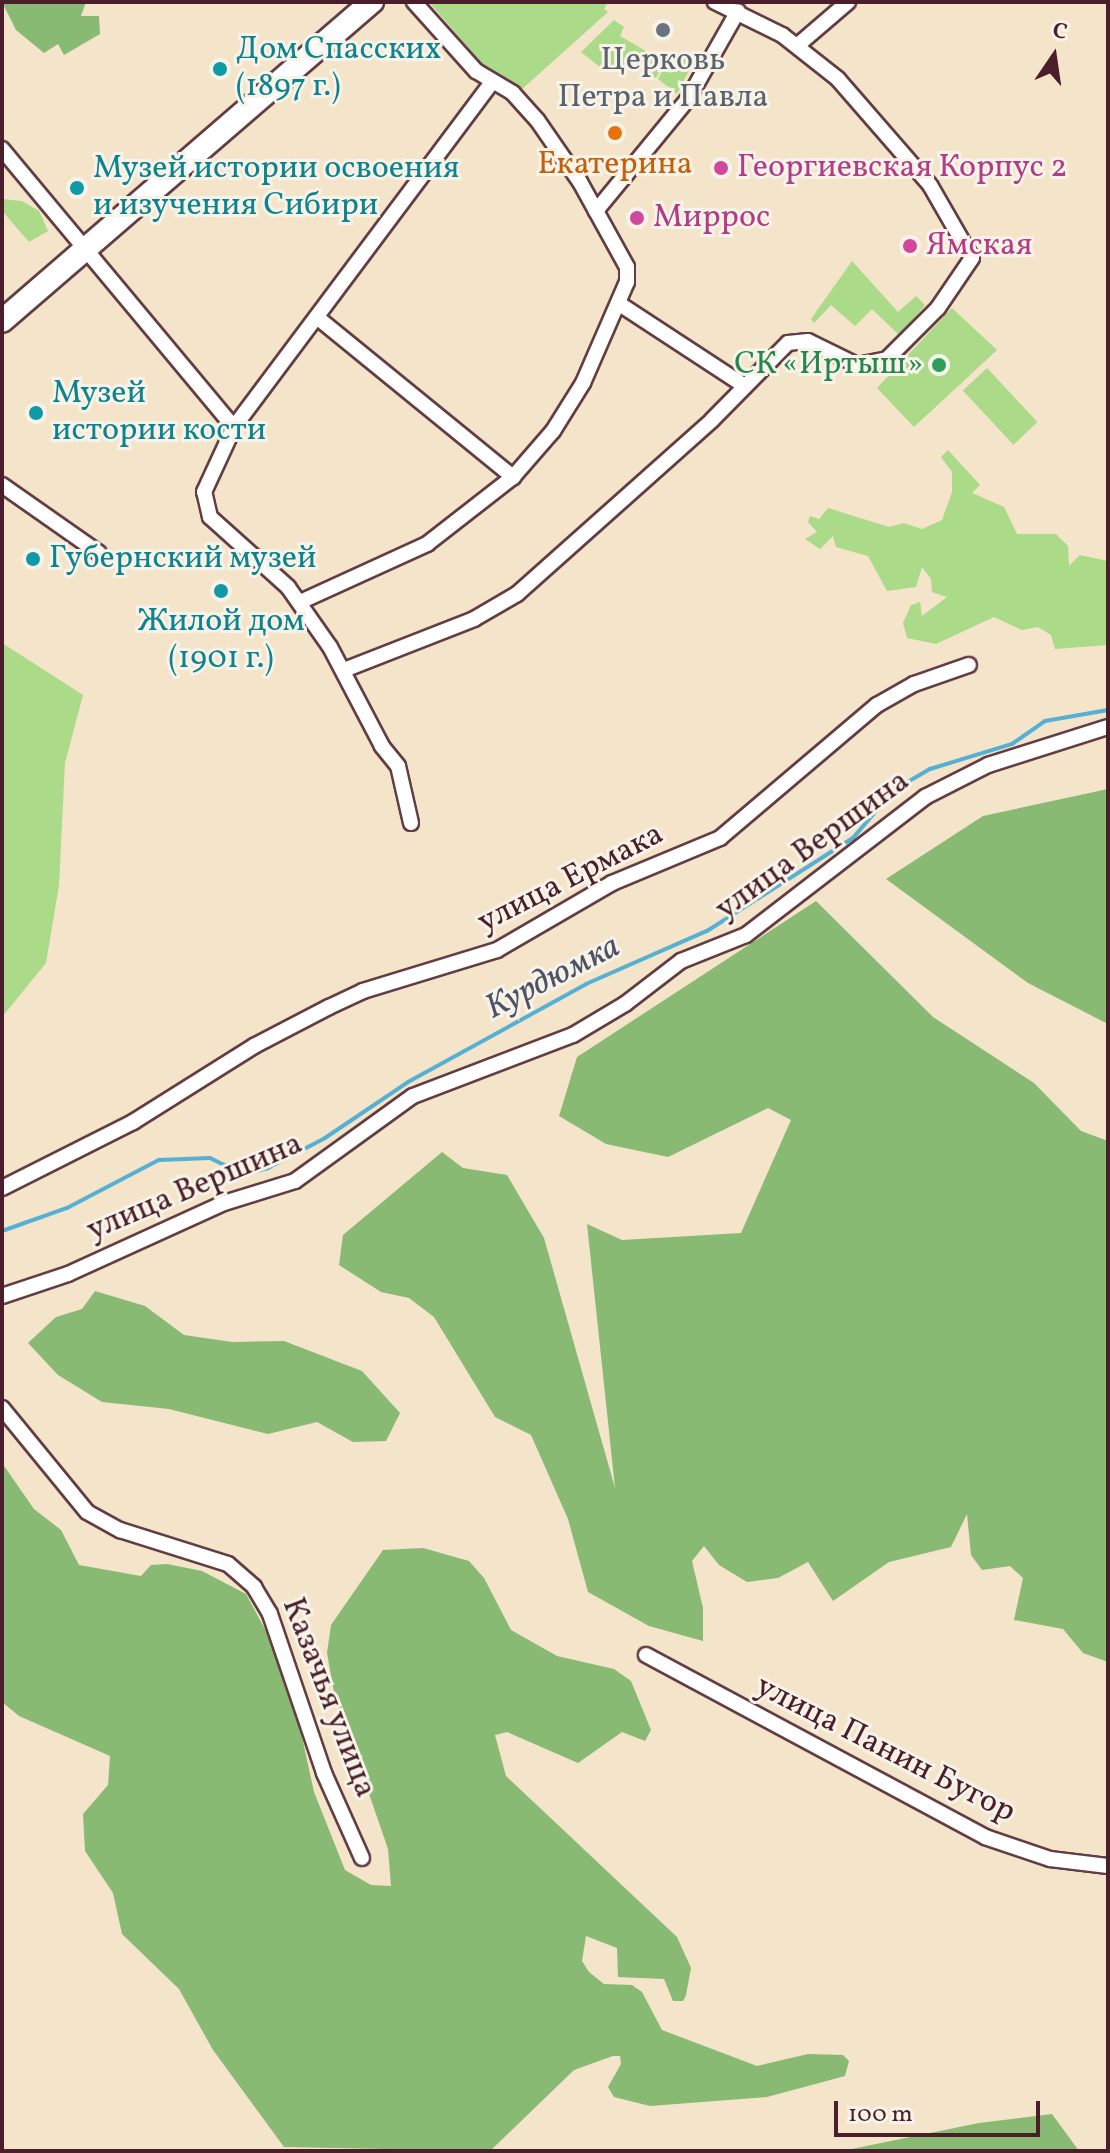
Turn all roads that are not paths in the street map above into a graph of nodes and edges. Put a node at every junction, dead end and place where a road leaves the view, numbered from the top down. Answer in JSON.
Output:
{"nodes":[{"id":1,"x":372,"y":2,"type":"edge"},
{"id":2,"x":414,"y":2,"type":"edge"},
{"id":3,"x":715,"y":2,"type":"edge"},
{"id":4,"x":848,"y":2,"type":"edge"},
{"id":5,"x":738,"y":11,"type":"junction"},
{"id":6,"x":798,"y":45,"type":"junction"},
{"id":7,"x":492,"y":82,"type":"junction"},
{"id":8,"x":2,"y":149,"type":"edge"},
{"id":9,"x":596,"y":211,"type":"junction"},
{"id":10,"x":84,"y":250,"type":"junction"},
{"id":11,"x":621,"y":305,"type":"junction"},
{"id":12,"x":318,"y":318,"type":"junction"},
{"id":13,"x":2,"y":321,"type":"edge"},
{"id":14,"x":745,"y":386,"type":"junction"},
{"id":15,"x":234,"y":427,"type":"junction"},
{"id":16,"x":513,"y":477,"type":"junction"},
{"id":17,"x":2,"y":485,"type":"edge"},
{"id":18,"x":99,"y":553,"type":"dead end"},
{"id":19,"x":300,"y":602,"type":"junction"},
{"id":20,"x":969,"y":665,"type":"dead end"},
{"id":21,"x":344,"y":670,"type":"junction"},
{"id":22,"x":1108,"y":727,"type":"edge"},
{"id":23,"x":411,"y":823,"type":"dead end"},
{"id":24,"x":2,"y":1188,"type":"edge"},
{"id":25,"x":2,"y":1296,"type":"edge"},
{"id":26,"x":2,"y":1408,"type":"edge"},
{"id":27,"x":646,"y":1655,"type":"dead end"},
{"id":28,"x":362,"y":1858,"type":"dead end"},
{"id":29,"x":1108,"y":1866,"type":"edge"}],
"edges":[{"from":1,"to":10,"type":"main road"},
{"from":2,"to":7,"type":"street"},
{"from":3,"to":5,"type":"street"},
{"from":4,"to":6,"type":"street"},
{"from":5,"to":6,"type":"street"},
{"from":5,"to":9,"type":"street"},
{"from":6,"to":14,"type":"street"},
{"from":7,"to":9,"type":"street"},
{"from":7,"to":12,"type":"street"},
{"from":8,"to":10,"type":"street"},
{"from":9,"to":11,"type":"street"},
{"from":10,"to":13,"type":"main road"},
{"from":10,"to":15,"type":"street"},
{"from":11,"to":14,"type":"street"},
{"from":11,"to":16,"type":"street"},
{"from":12,"to":15,"type":"street"},
{"from":12,"to":16,"type":"street"},
{"from":14,"to":21,"type":"street"},
{"from":15,"to":19,"type":"street"},
{"from":16,"to":19,"type":"street"},
{"from":17,"to":18,"type":"street"},
{"from":19,"to":21,"type":"street"},
{"from":20,"to":24,"type":"street","name":"улица Ермака"},
{"from":21,"to":23,"type":"street"},
{"from":22,"to":25,"type":"street","name":"улица Вершина"},
{"from":26,"to":28,"type":"street","name":"Казачья улица"},
{"from":27,"to":29,"type":"street","name":"улица Панин Бугор"}]}
